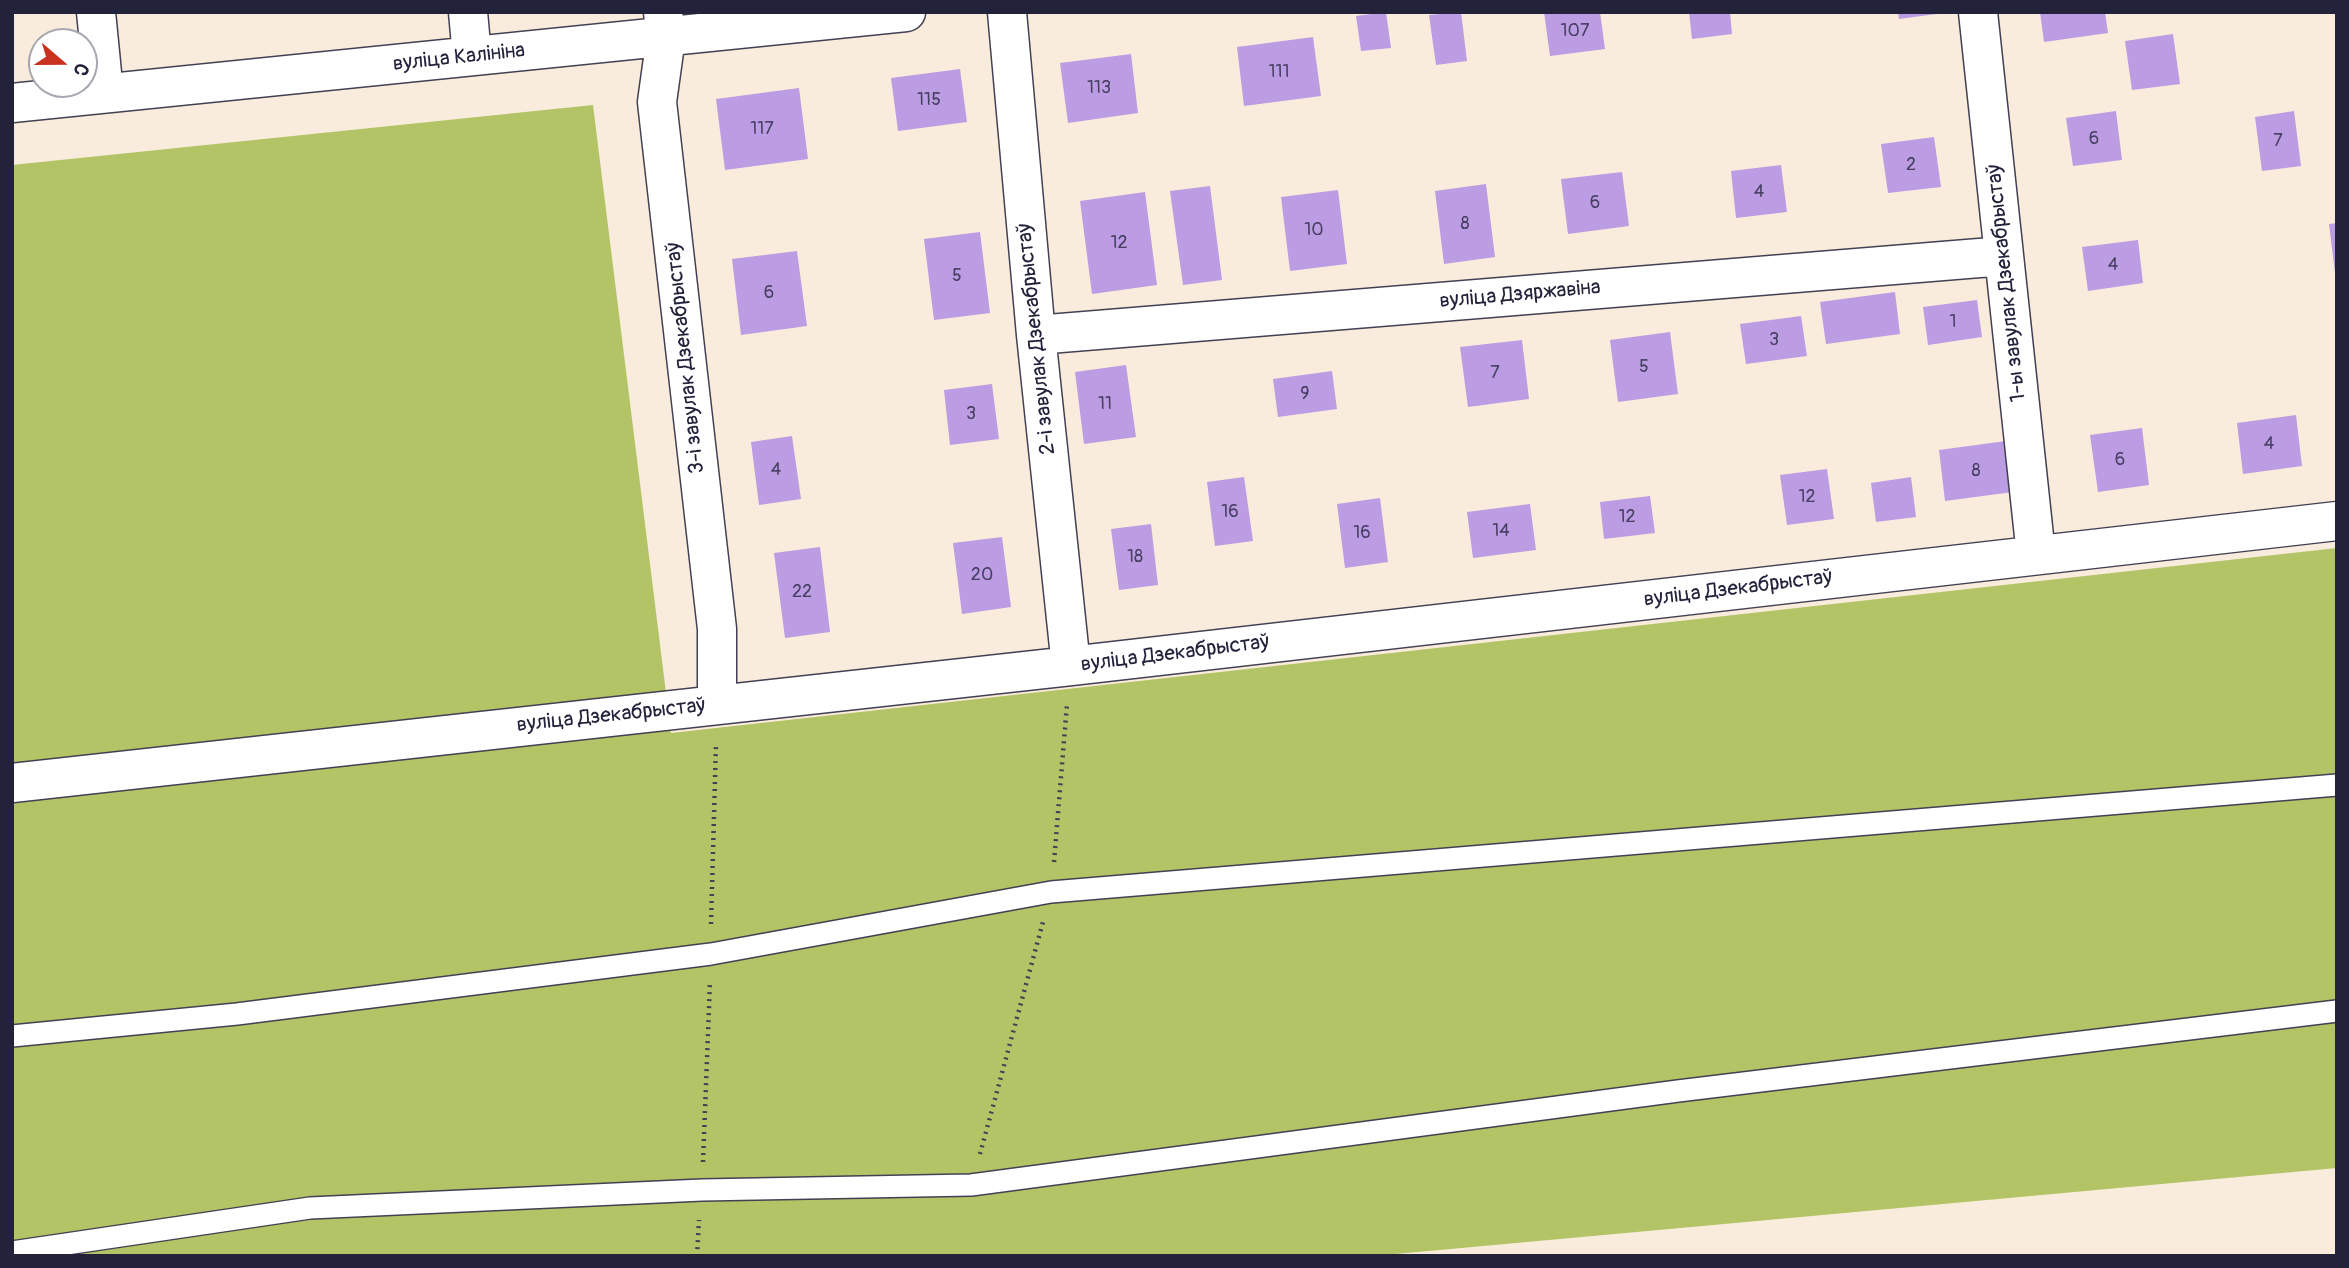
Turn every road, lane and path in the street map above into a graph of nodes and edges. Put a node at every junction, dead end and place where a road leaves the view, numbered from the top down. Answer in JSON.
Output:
{"nodes":[{"id":1,"x":96,"y":12,"type":"edge"},
{"id":2,"x":468,"y":12,"type":"edge"},
{"id":3,"x":906,"y":12,"type":"edge"},
{"id":4,"x":1007,"y":12,"type":"edge"},
{"id":5,"x":1978,"y":12,"type":"edge"},
{"id":6,"x":665,"y":25,"type":"edge"},
{"id":7,"x":472,"y":56,"type":"junction"},
{"id":8,"x":104,"y":93,"type":"junction"},
{"id":9,"x":12,"y":103,"type":"edge"},
{"id":10,"x":2004,"y":256,"type":"junction"},
{"id":11,"x":1036,"y":335,"type":"junction"},
{"id":12,"x":2337,"y":521,"type":"edge"},
{"id":13,"x":2036,"y":555,"type":"junction"},
{"id":14,"x":1071,"y":666,"type":"junction"},
{"id":15,"x":717,"y":705,"type":"junction"},
{"id":16,"x":12,"y":783,"type":"edge"},
{"id":17,"x":2337,"y":785,"type":"edge"},
{"id":18,"x":2337,"y":1011,"type":"edge"},
{"id":19,"x":12,"y":1036,"type":"edge"},
{"id":20,"x":12,"y":1252,"type":"edge"}],
"edges":[{"from":1,"to":8,"type":"street"},
{"from":2,"to":7,"type":"street"},
{"from":3,"to":6,"type":"street","name":"вуліца Калініна"},
{"from":4,"to":11,"type":"street","name":"2-і завулак Дзекабрыстаў"},
{"from":5,"to":10,"type":"street","name":"1-ы завулак Дзекабрыстаў"},
{"from":6,"to":7,"type":"street","name":"вуліца Калініна"},
{"from":6,"to":15,"type":"street","name":"3-і завулак Дзекабрыстаў"},
{"from":7,"to":8,"type":"street","name":"вуліца Калініна"},
{"from":8,"to":9,"type":"street","name":"вуліца Калініна"},
{"from":10,"to":11,"type":"street","name":"вуліца Дзяржавіна"},
{"from":10,"to":13,"type":"street","name":"1-ы завулак Дзекабрыстаў"},
{"from":11,"to":14,"type":"street","name":"2-і завулак Дзекабрыстаў"},
{"from":12,"to":13,"type":"street","name":"вуліца Дзекабрыстаў"},
{"from":13,"to":14,"type":"street","name":"вуліца Дзекабрыстаў"},
{"from":14,"to":15,"type":"street","name":"вуліца Дзекабрыстаў"},
{"from":15,"to":16,"type":"street","name":"вуліца Дзекабрыстаў"},
{"from":17,"to":19,"type":"lane"},
{"from":18,"to":20,"type":"lane"}]}
